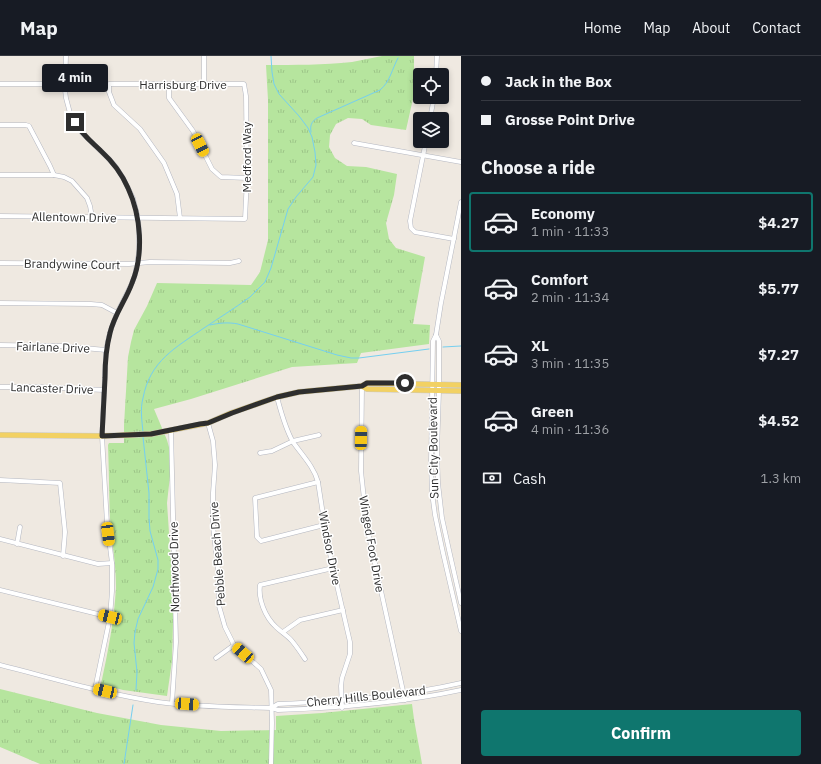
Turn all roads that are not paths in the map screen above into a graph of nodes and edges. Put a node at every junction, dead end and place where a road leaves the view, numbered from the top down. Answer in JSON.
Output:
{"nodes":[{"id":1,"x":66,"y":56,"type":"edge"},
{"id":2,"x":204,"y":56,"type":"edge"},
{"id":3,"x":437,"y":56,"type":"edge"},
{"id":4,"x":436,"y":68,"type":"edge"},
{"id":5,"x":0,"y":84,"type":"edge"},
{"id":6,"x":65,"y":84,"type":"junction"},
{"id":7,"x":204,"y":84,"type":"junction"},
{"id":8,"x":169,"y":85,"type":"junction"},
{"id":9,"x":246,"y":96,"type":"joint"},
{"id":10,"x":0,"y":125,"type":"edge"},
{"id":11,"x":354,"y":143,"type":"dead end"},
{"id":12,"x":424,"y":148,"type":"edge"},
{"id":13,"x":423,"y":155,"type":"junction"},
{"id":14,"x":461,"y":162,"type":"edge"},
{"id":15,"x":0,"y":175,"type":"edge"},
{"id":16,"x":54,"y":175,"type":"junction"},
{"id":17,"x":247,"y":178,"type":"junction"},
{"id":18,"x":461,"y":202,"type":"edge"},
{"id":19,"x":0,"y":216,"type":"edge"},
{"id":20,"x":92,"y":217,"type":"junction"},
{"id":21,"x":138,"y":218,"type":"junction"},
{"id":22,"x":180,"y":218,"type":"junction"},
{"id":23,"x":245,"y":219,"type":"joint"},
{"id":24,"x":454,"y":239,"type":"junction"},
{"id":25,"x":240,"y":261,"type":"dead end"},
{"id":26,"x":0,"y":263,"type":"edge"},
{"id":27,"x":138,"y":263,"type":"junction"},
{"id":28,"x":0,"y":303,"type":"edge"},
{"id":29,"x":117,"y":313,"type":"junction"},
{"id":30,"x":436,"y":334,"type":"junction"},
{"id":31,"x":0,"y":345,"type":"edge"},
{"id":32,"x":106,"y":350,"type":"junction"},
{"id":33,"x":432,"y":384,"type":"junction"},
{"id":34,"x":439,"y":384,"type":"junction"},
{"id":35,"x":461,"y":385,"type":"edge"},
{"id":36,"x":362,"y":386,"type":"junction"},
{"id":37,"x":0,"y":387,"type":"edge"},
{"id":38,"x":104,"y":390,"type":"junction"},
{"id":39,"x":432,"y":390,"type":"junction"},
{"id":40,"x":439,"y":390,"type":"junction"},
{"id":41,"x":461,"y":391,"type":"edge"},
{"id":42,"x":277,"y":397,"type":"junction"},
{"id":43,"x":208,"y":423,"type":"junction"},
{"id":44,"x":171,"y":430,"type":"junction"},
{"id":45,"x":0,"y":435,"type":"edge"},
{"id":46,"x":319,"y":435,"type":"dead end"},
{"id":47,"x":102,"y":436,"type":"junction"},
{"id":48,"x":293,"y":441,"type":"junction"},
{"id":49,"x":260,"y":454,"type":"dead end"},
{"id":50,"x":0,"y":480,"type":"edge"},
{"id":51,"x":318,"y":482,"type":"junction"},
{"id":52,"x":324,"y":525,"type":"junction"},
{"id":53,"x":20,"y":527,"type":"dead end"},
{"id":54,"x":0,"y":539,"type":"edge"},
{"id":55,"x":17,"y":544,"type":"junction"},
{"id":56,"x":63,"y":556,"type":"junction"},
{"id":57,"x":112,"y":564,"type":"junction"},
{"id":58,"x":333,"y":568,"type":"junction"},
{"id":59,"x":0,"y":590,"type":"edge"},
{"id":60,"x":461,"y":603,"type":"edge"},
{"id":61,"x":343,"y":610,"type":"junction"},
{"id":62,"x":110,"y":617,"type":"junction"},
{"id":63,"x":461,"y":631,"type":"edge"},
{"id":64,"x":283,"y":632,"type":"junction"},
{"id":65,"x":234,"y":646,"type":"junction"},
{"id":66,"x":216,"y":658,"type":"dead end"},
{"id":67,"x":305,"y":659,"type":"dead end"},
{"id":68,"x":0,"y":665,"type":"edge"},
{"id":69,"x":461,"y":683,"type":"edge"},
{"id":70,"x":95,"y":689,"type":"junction"},
{"id":71,"x":461,"y":690,"type":"edge"},
{"id":72,"x":404,"y":694,"type":"junction"},
{"id":73,"x":405,"y":700,"type":"junction"},
{"id":74,"x":342,"y":701,"type":"junction"},
{"id":75,"x":172,"y":703,"type":"junction"},
{"id":76,"x":271,"y":708,"type":"junction"},
{"id":77,"x":342,"y":708,"type":"junction"},
{"id":78,"x":271,"y":764,"type":"edge"}],
"edges":[{"from":1,"to":6,"type":"street"},
{"from":2,"to":7,"type":"street"},
{"from":3,"to":4,"type":"street"},
{"from":5,"to":6,"type":"street"},
{"from":6,"to":21,"type":"street"},
{"from":7,"to":8,"type":"street","name":"Harrisburg Drive"},
{"from":7,"to":9,"type":"street","name":"Harrisburg Drive"},
{"from":8,"to":17,"type":"street"},
{"from":8,"to":22,"type":"street","name":"Harrisburg Drive"},
{"from":9,"to":17,"type":"street","name":"Medford Way"},
{"from":10,"to":16,"type":"street"},
{"from":11,"to":13,"type":"street"},
{"from":12,"to":13,"type":"street"},
{"from":13,"to":14,"type":"street"},
{"from":13,"to":24,"type":"street"},
{"from":15,"to":16,"type":"street"},
{"from":16,"to":20,"type":"street"},
{"from":17,"to":23,"type":"street","name":"Medford Way"},
{"from":18,"to":24,"type":"street","name":"Sun City Boulevard"},
{"from":19,"to":20,"type":"street","name":"Allentown Drive"},
{"from":20,"to":21,"type":"street","name":"Allentown Drive"},
{"from":21,"to":22,"type":"street","name":"Allentown Drive"},
{"from":21,"to":27,"type":"street"},
{"from":22,"to":23,"type":"street","name":"Allentown Drive"},
{"from":24,"to":30,"type":"street","name":"Sun City Boulevard"},
{"from":25,"to":27,"type":"street","name":"Brandywine Court"},
{"from":26,"to":27,"type":"street","name":"Brandywine Court"},
{"from":27,"to":29,"type":"street"},
{"from":28,"to":29,"type":"street"},
{"from":29,"to":32,"type":"street"},
{"from":30,"to":33,"type":"street","name":"Sun City Boulevard"},
{"from":30,"to":34,"type":"street","name":"Sun City Boulevard"},
{"from":31,"to":32,"type":"street","name":"Fairlane Drive"},
{"from":32,"to":38,"type":"street"},
{"from":33,"to":34,"type":"main road"},
{"from":33,"to":36,"type":"main road"},
{"from":33,"to":39,"type":"street","name":"Sun City Boulevard"},
{"from":34,"to":35,"type":"main road"},
{"from":34,"to":40,"type":"street","name":"Sun City Boulevard"},
{"from":36,"to":39,"type":"main road"},
{"from":36,"to":42,"type":"main road"},
{"from":36,"to":72,"type":"street","name":"Winged Foot Drive"},
{"from":37,"to":38,"type":"street","name":"Lancaster Drive"},
{"from":38,"to":47,"type":"street"},
{"from":39,"to":40,"type":"main road"},
{"from":39,"to":63,"type":"street","name":"Sun City Boulevard"},
{"from":40,"to":41,"type":"main road"},
{"from":40,"to":60,"type":"street","name":"Sun City Boulevard"},
{"from":42,"to":43,"type":"main road"},
{"from":42,"to":48,"type":"street","name":"Windsor Drive"},
{"from":43,"to":44,"type":"main road"},
{"from":43,"to":65,"type":"street","name":"Pebble Beach Drive"},
{"from":44,"to":47,"type":"main road"},
{"from":44,"to":75,"type":"street","name":"Northwood Drive"},
{"from":45,"to":47,"type":"main road"},
{"from":46,"to":48,"type":"street"},
{"from":47,"to":57,"type":"street"},
{"from":48,"to":49,"type":"street"},
{"from":48,"to":51,"type":"street","name":"Windsor Drive"},
{"from":50,"to":56,"type":"street"},
{"from":51,"to":52,"type":"street","name":"Windsor Drive"},
{"from":51,"to":52,"type":"street"},
{"from":52,"to":58,"type":"street","name":"Windsor Drive"},
{"from":53,"to":55,"type":"street"},
{"from":54,"to":55,"type":"street"},
{"from":55,"to":56,"type":"street"},
{"from":56,"to":57,"type":"street"},
{"from":57,"to":62,"type":"street"},
{"from":58,"to":61,"type":"street","name":"Windsor Drive"},
{"from":58,"to":64,"type":"street"},
{"from":59,"to":62,"type":"street"},
{"from":61,"to":64,"type":"street"},
{"from":61,"to":74,"type":"street","name":"Windsor Drive"},
{"from":62,"to":70,"type":"street"},
{"from":64,"to":67,"type":"street"},
{"from":65,"to":66,"type":"street"},
{"from":65,"to":76,"type":"street","name":"Pebble Beach Drive"},
{"from":68,"to":70,"type":"street","name":"Cherry Hills Boulevard"},
{"from":69,"to":72,"type":"street","name":"Cherry Hills Boulevard"},
{"from":70,"to":75,"type":"street","name":"Cherry Hills Boulevard"},
{"from":71,"to":73,"type":"street","name":"Cherry Hills Boulevard"},
{"from":72,"to":73,"type":"street","name":"Winged Foot Drive"},
{"from":72,"to":74,"type":"street","name":"Cherry Hills Boulevard"},
{"from":73,"to":77,"type":"street","name":"Cherry Hills Boulevard"},
{"from":74,"to":76,"type":"street","name":"Cherry Hills Boulevard"},
{"from":74,"to":77,"type":"street","name":"Windsor Drive"},
{"from":75,"to":76,"type":"street","name":"Cherry Hills Boulevard"},
{"from":76,"to":77,"type":"street","name":"Cherry Hills Boulevard"},
{"from":76,"to":78,"type":"street","name":"Pebble Beach Drive"}]}
